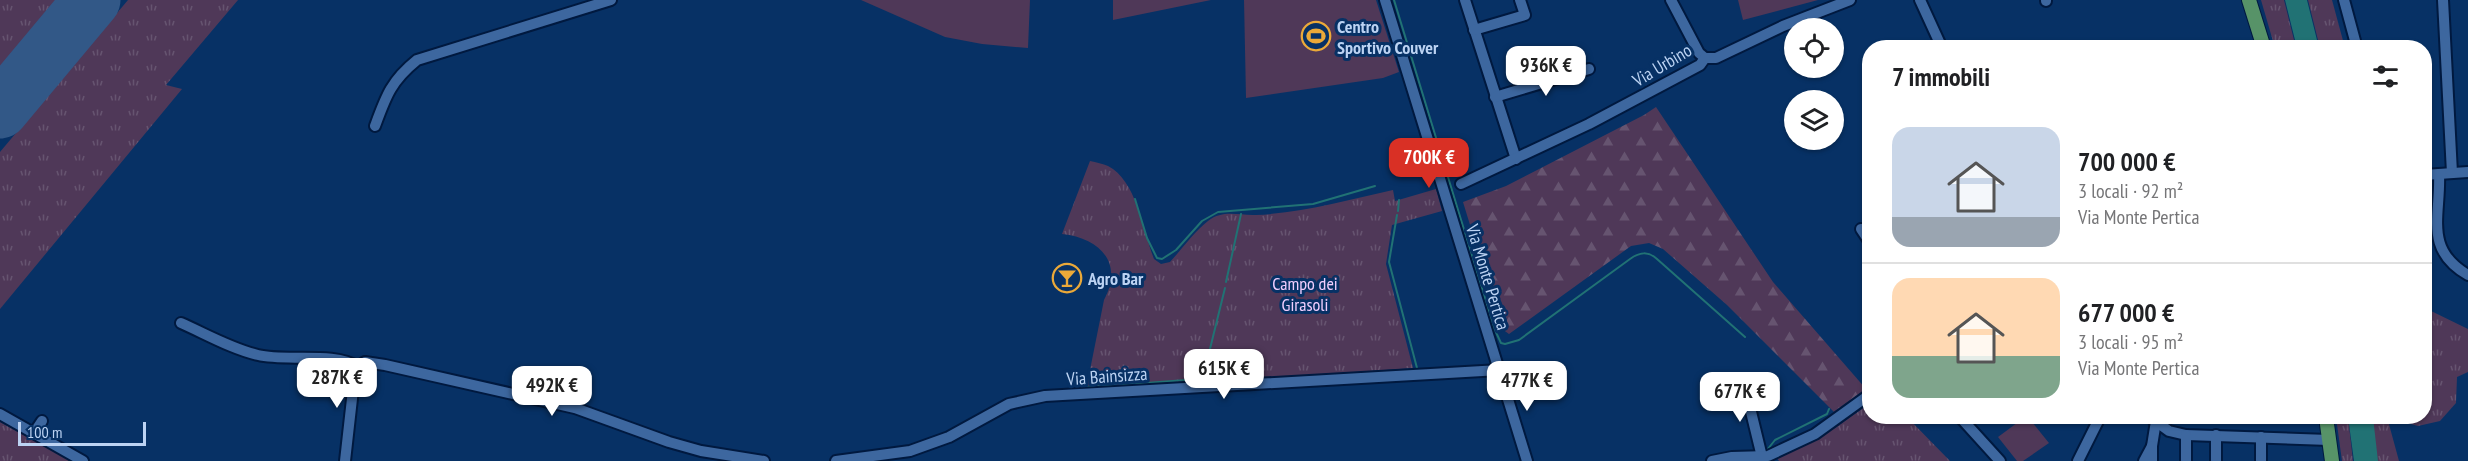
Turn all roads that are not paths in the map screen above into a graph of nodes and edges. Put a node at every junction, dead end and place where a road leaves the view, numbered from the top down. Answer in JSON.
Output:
{"nodes":[{"id":1,"x":611,"y":0,"type":"edge"},
{"id":2,"x":1384,"y":0,"type":"edge"},
{"id":3,"x":1465,"y":0,"type":"edge"},
{"id":4,"x":1520,"y":0,"type":"edge"},
{"id":5,"x":1671,"y":0,"type":"edge"},
{"id":6,"x":1850,"y":0,"type":"edge"},
{"id":7,"x":1920,"y":0,"type":"edge"},
{"id":8,"x":2249,"y":0,"type":"edge"},
{"id":9,"x":2344,"y":0,"type":"edge"},
{"id":10,"x":2443,"y":0,"type":"edge"},
{"id":11,"x":1474,"y":30,"type":"junction"},
{"id":12,"x":1938,"y":40,"type":"edge"},
{"id":13,"x":2262,"y":40,"type":"edge"},
{"id":14,"x":2355,"y":40,"type":"edge"},
{"id":15,"x":1705,"y":58,"type":"junction"},
{"id":16,"x":1589,"y":69,"type":"dead end"},
{"id":17,"x":1495,"y":97,"type":"junction"},
{"id":18,"x":375,"y":126,"type":"dead end"},
{"id":19,"x":1516,"y":159,"type":"junction"},
{"id":20,"x":2468,"y":172,"type":"edge"},
{"id":21,"x":2452,"y":173,"type":"junction"},
{"id":22,"x":2432,"y":174,"type":"edge"},
{"id":23,"x":2439,"y":174,"type":"junction"},
{"id":24,"x":1461,"y":184,"type":"dead end"},
{"id":25,"x":2468,"y":275,"type":"edge"},
{"id":26,"x":181,"y":323,"type":"dead end"},
{"id":27,"x":358,"y":367,"type":"junction"},
{"id":28,"x":1500,"y":370,"type":"junction"},
{"id":29,"x":1743,"y":378,"type":"dead end"},
{"id":30,"x":1862,"y":401,"type":"edge"},
{"id":31,"x":0,"y":414,"type":"edge"},
{"id":32,"x":42,"y":420,"type":"dead end"},
{"id":33,"x":1966,"y":424,"type":"edge"},
{"id":34,"x":2096,"y":424,"type":"edge"},
{"id":35,"x":2153,"y":424,"type":"edge"},
{"id":36,"x":2160,"y":424,"type":"edge"},
{"id":37,"x":2327,"y":424,"type":"edge"},
{"id":38,"x":33,"y":433,"type":"junction"},
{"id":39,"x":2186,"y":435,"type":"junction"},
{"id":40,"x":2216,"y":435,"type":"junction"},
{"id":41,"x":2261,"y":437,"type":"junction"},
{"id":42,"x":2329,"y":440,"type":"junction"},
{"id":43,"x":2152,"y":446,"type":"junction"},
{"id":44,"x":1762,"y":459,"type":"edge"},
{"id":45,"x":83,"y":461,"type":"edge"},
{"id":46,"x":345,"y":461,"type":"edge"},
{"id":47,"x":764,"y":461,"type":"edge"},
{"id":48,"x":836,"y":461,"type":"edge"},
{"id":49,"x":1527,"y":461,"type":"edge"},
{"id":50,"x":1712,"y":461,"type":"edge"},
{"id":51,"x":2000,"y":461,"type":"edge"},
{"id":52,"x":2078,"y":461,"type":"edge"},
{"id":53,"x":2144,"y":461,"type":"edge"},
{"id":54,"x":2152,"y":461,"type":"edge"},
{"id":55,"x":2186,"y":461,"type":"edge"},
{"id":56,"x":2216,"y":461,"type":"edge"},
{"id":57,"x":2261,"y":461,"type":"edge"},
{"id":58,"x":2332,"y":461,"type":"edge"}],
"edges":[{"from":1,"to":18,"type":"street"},
{"from":2,"to":28,"type":"street","name":"Via Monte Pertica"},
{"from":3,"to":11,"type":"street"},
{"from":4,"to":11,"type":"street"},
{"from":5,"to":15,"type":"street"},
{"from":6,"to":15,"type":"street","name":"Via Urbino"},
{"from":7,"to":12,"type":"street"},
{"from":8,"to":13,"type":"main road"},
{"from":9,"to":14,"type":"street"},
{"from":10,"to":21,"type":"street"},
{"from":11,"to":17,"type":"street"},
{"from":15,"to":19,"type":"street","name":"Via Urbino"},
{"from":16,"to":17,"type":"street"},
{"from":17,"to":19,"type":"street"},
{"from":19,"to":24,"type":"street","name":"Via Urbino"},
{"from":20,"to":21,"type":"street"},
{"from":21,"to":23,"type":"street"},
{"from":22,"to":23,"type":"street"},
{"from":23,"to":25,"type":"street"},
{"from":26,"to":27,"type":"street"},
{"from":27,"to":46,"type":"street"},
{"from":27,"to":47,"type":"street"},
{"from":28,"to":48,"type":"street","name":"Via Bainsizza"},
{"from":28,"to":49,"type":"street","name":"Via Monte Pertica"},
{"from":29,"to":44,"type":"street"},
{"from":30,"to":44,"type":"street"},
{"from":31,"to":38,"type":"street"},
{"from":32,"to":38,"type":"street"},
{"from":33,"to":51,"type":"street"},
{"from":34,"to":52,"type":"street"},
{"from":35,"to":43,"type":"street"},
{"from":36,"to":39,"type":"street"},
{"from":37,"to":42,"type":"main road"},
{"from":38,"to":45,"type":"street"},
{"from":39,"to":40,"type":"street"},
{"from":39,"to":55,"type":"street"},
{"from":40,"to":41,"type":"street"},
{"from":40,"to":56,"type":"street"},
{"from":41,"to":42,"type":"street"},
{"from":41,"to":57,"type":"street"},
{"from":42,"to":58,"type":"main road"},
{"from":43,"to":53,"type":"street"},
{"from":43,"to":54,"type":"street"},
{"from":44,"to":50,"type":"street"}]}
